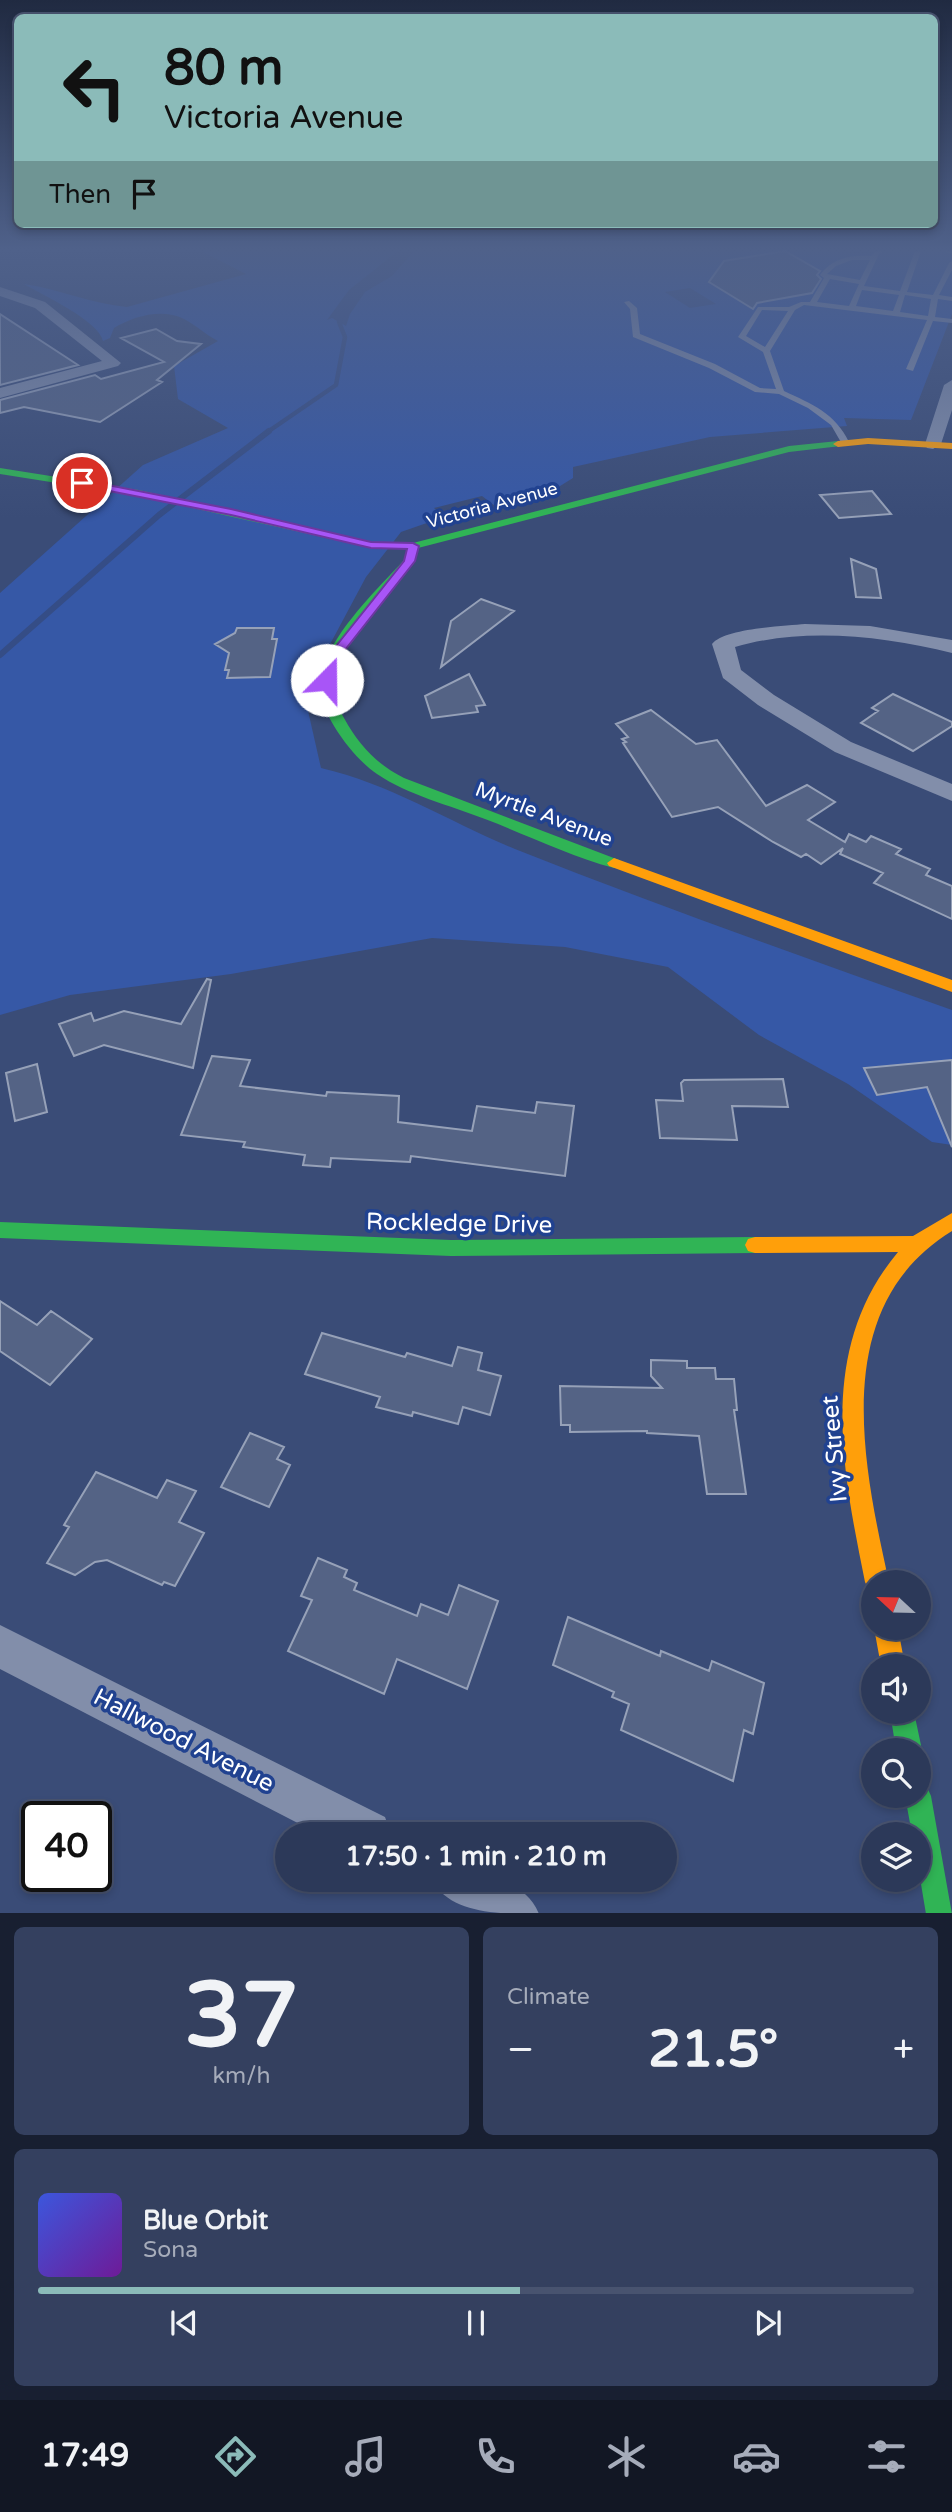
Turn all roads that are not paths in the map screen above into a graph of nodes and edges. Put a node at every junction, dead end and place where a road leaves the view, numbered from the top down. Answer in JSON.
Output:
{"nodes":[{"id":1,"x":84,"y":340,"type":"edge"},
{"id":2,"x":649,"y":340,"type":"edge"},
{"id":3,"x":746,"y":340,"type":"edge"},
{"id":4,"x":773,"y":340,"type":"edge"},
{"id":5,"x":922,"y":340,"type":"edge"},
{"id":6,"x":766,"y":351,"type":"junction"},
{"id":7,"x":910,"y":369,"type":"dead end"},
{"id":8,"x":952,"y":385,"type":"edge"},
{"id":9,"x":781,"y":392,"type":"junction"},
{"id":10,"x":0,"y":393,"type":"edge"},
{"id":11,"x":946,"y":423,"type":"edge"},
{"id":12,"x":845,"y":442,"type":"junction"},
{"id":13,"x":933,"y":444,"type":"junction"},
{"id":14,"x":952,"y":446,"type":"edge"},
{"id":15,"x":0,"y":471,"type":"edge"},
{"id":16,"x":413,"y":546,"type":"junction"},
{"id":17,"x":952,"y":647,"type":"edge"},
{"id":18,"x":952,"y":793,"type":"edge"},
{"id":19,"x":952,"y":986,"type":"edge"},
{"id":20,"x":952,"y":1221,"type":"edge"},
{"id":21,"x":0,"y":1230,"type":"edge"},
{"id":22,"x":917,"y":1244,"type":"junction"},
{"id":23,"x":875,"y":1570,"type":"edge"},
{"id":24,"x":0,"y":1646,"type":"edge"},
{"id":25,"x":920,"y":1808,"type":"edge"},
{"id":26,"x":345,"y":1822,"type":"edge"},
{"id":27,"x":477,"y":1892,"type":"edge"},
{"id":28,"x":515,"y":1913,"type":"edge"},
{"id":29,"x":940,"y":1913,"type":"edge"}],
"edges":[{"from":1,"to":10,"type":"street"},
{"from":2,"to":9,"type":"lane"},
{"from":3,"to":6,"type":"lane"},
{"from":4,"to":6,"type":"lane"},
{"from":5,"to":7,"type":"lane"},
{"from":6,"to":9,"type":"lane"},
{"from":8,"to":11,"type":"street"},
{"from":9,"to":12,"type":"lane"},
{"from":11,"to":13,"type":"street"},
{"from":12,"to":13,"type":"street","name":"Victoria Avenue"},
{"from":12,"to":16,"type":"street","name":"Victoria Avenue"},
{"from":13,"to":14,"type":"street","name":"Victoria Avenue"},
{"from":15,"to":16,"type":"street","name":"Victoria Avenue"},
{"from":16,"to":19,"type":"street","name":"Myrtle Avenue"},
{"from":17,"to":18,"type":"street"},
{"from":20,"to":22,"type":"street","name":"Ivy Street"},
{"from":21,"to":22,"type":"street","name":"Rockledge Drive"},
{"from":22,"to":23,"type":"street","name":"Ivy Street"},
{"from":24,"to":26,"type":"street","name":"Hallwood Avenue"},
{"from":25,"to":29,"type":"street"},
{"from":27,"to":28,"type":"street"}]}
